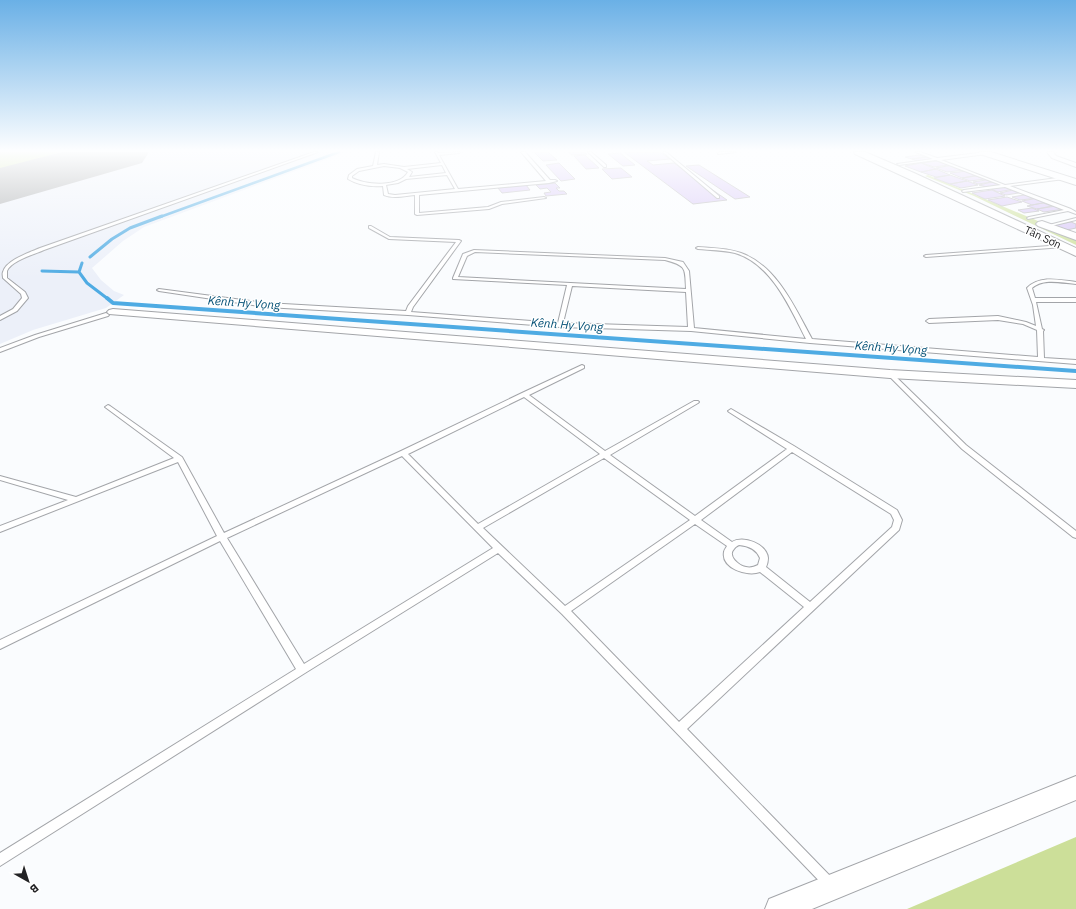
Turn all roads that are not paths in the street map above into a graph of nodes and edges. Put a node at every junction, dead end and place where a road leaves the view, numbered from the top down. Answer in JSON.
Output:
{"nodes":[{"id":1,"x":196,"y":194,"type":"edge"},
{"id":2,"x":386,"y":194,"type":"edge"},
{"id":3,"x":411,"y":194,"type":"edge"},
{"id":4,"x":417,"y":194,"type":"edge"},
{"id":5,"x":715,"y":194,"type":"edge"},
{"id":6,"x":957,"y":194,"type":"edge"},
{"id":7,"x":972,"y":194,"type":"edge"},
{"id":8,"x":1029,"y":194,"type":"edge"},
{"id":9,"x":718,"y":197,"type":"dead end"},
{"id":10,"x":544,"y":198,"type":"dead end"},
{"id":11,"x":1076,"y":209,"type":"edge"},
{"id":12,"x":1069,"y":210,"type":"junction"},
{"id":13,"x":1076,"y":213,"type":"edge"},
{"id":14,"x":1022,"y":215,"type":"junction"},
{"id":15,"x":1076,"y":219,"type":"edge"},
{"id":16,"x":1047,"y":226,"type":"junction"},
{"id":17,"x":370,"y":227,"type":"dead end"},
{"id":18,"x":1076,"y":237,"type":"edge"},
{"id":19,"x":1062,"y":246,"type":"junction"},
{"id":20,"x":698,"y":248,"type":"dead end"},
{"id":21,"x":1076,"y":252,"type":"edge"},
{"id":22,"x":926,"y":256,"type":"dead end"},
{"id":23,"x":1076,"y":283,"type":"edge"},
{"id":24,"x":570,"y":284,"type":"junction"},
{"id":25,"x":159,"y":290,"type":"dead end"},
{"id":26,"x":689,"y":291,"type":"junction"},
{"id":27,"x":1034,"y":300,"type":"junction"},
{"id":28,"x":1076,"y":300,"type":"edge"},
{"id":29,"x":110,"y":313,"type":"joint"},
{"id":30,"x":408,"y":313,"type":"junction"},
{"id":31,"x":0,"y":318,"type":"edge"},
{"id":32,"x":929,"y":321,"type":"dead end"},
{"id":33,"x":560,"y":325,"type":"junction"},
{"id":34,"x":691,"y":329,"type":"junction"},
{"id":35,"x":1041,"y":330,"type":"junction"},
{"id":36,"x":810,"y":341,"type":"junction"},
{"id":37,"x":0,"y":350,"type":"edge"},
{"id":38,"x":1041,"y":359,"type":"junction"},
{"id":39,"x":1076,"y":362,"type":"edge"},
{"id":40,"x":582,"y":367,"type":"dead end"},
{"id":41,"x":890,"y":374,"type":"junction"},
{"id":42,"x":1076,"y":384,"type":"edge"},
{"id":43,"x":524,"y":394,"type":"junction"},
{"id":44,"x":696,"y":402,"type":"dead end"},
{"id":45,"x":108,"y":407,"type":"dead end"},
{"id":46,"x":731,"y":411,"type":"dead end"},
{"id":47,"x":792,"y":448,"type":"junction"},
{"id":48,"x":403,"y":454,"type":"junction"},
{"id":49,"x":606,"y":455,"type":"junction"},
{"id":50,"x":180,"y":459,"type":"junction"},
{"id":51,"x":1,"y":478,"type":"dead end"},
{"id":52,"x":75,"y":499,"type":"junction"},
{"id":53,"x":695,"y":520,"type":"junction"},
{"id":54,"x":479,"y":527,"type":"junction"},
{"id":55,"x":0,"y":529,"type":"edge"},
{"id":56,"x":1076,"y":535,"type":"edge"},
{"id":57,"x":222,"y":537,"type":"junction"},
{"id":58,"x":732,"y":545,"type":"junction"},
{"id":59,"x":499,"y":549,"type":"junction"},
{"id":60,"x":761,"y":568,"type":"junction"},
{"id":61,"x":810,"y":607,"type":"junction"},
{"id":62,"x":565,"y":611,"type":"junction"},
{"id":63,"x":0,"y":645,"type":"edge"},
{"id":64,"x":302,"y":670,"type":"junction"},
{"id":65,"x":680,"y":728,"type":"junction"},
{"id":66,"x":1076,"y":788,"type":"edge"},
{"id":67,"x":0,"y":860,"type":"edge"},
{"id":68,"x":833,"y":887,"type":"junction"},
{"id":69,"x":779,"y":909,"type":"edge"}],
"edges":[{"from":1,"to":31,"type":"lane"},
{"from":2,"to":3,"type":"lane"},
{"from":4,"to":10,"type":"lane"},
{"from":5,"to":9,"type":"lane"},
{"from":6,"to":19,"type":"street","name":"Tân Sơn"},
{"from":7,"to":14,"type":"street","name":"Tân Sơn"},
{"from":8,"to":12,"type":"lane"},
{"from":11,"to":12,"type":"lane"},
{"from":12,"to":13,"type":"lane"},
{"from":12,"to":14,"type":"lane"},
{"from":14,"to":16,"type":"street","name":"Tân Sơn"},
{"from":15,"to":16,"type":"lane"},
{"from":16,"to":18,"type":"street","name":"Tân Sơn"},
{"from":17,"to":30,"type":"lane"},
{"from":19,"to":21,"type":"street","name":"Tân Sơn"},
{"from":19,"to":22,"type":"lane"},
{"from":20,"to":36,"type":"lane"},
{"from":23,"to":27,"type":"lane"},
{"from":24,"to":26,"type":"lane"},
{"from":24,"to":26,"type":"lane"},
{"from":24,"to":33,"type":"lane"},
{"from":25,"to":30,"type":"lane"},
{"from":26,"to":34,"type":"lane"},
{"from":27,"to":28,"type":"lane"},
{"from":27,"to":35,"type":"lane"},
{"from":29,"to":37,"type":"lane"},
{"from":29,"to":41,"type":"street"},
{"from":30,"to":33,"type":"lane"},
{"from":32,"to":35,"type":"lane"},
{"from":33,"to":34,"type":"lane"},
{"from":34,"to":36,"type":"lane"},
{"from":35,"to":38,"type":"lane"},
{"from":36,"to":38,"type":"lane"},
{"from":38,"to":39,"type":"lane"},
{"from":40,"to":43,"type":"lane"},
{"from":41,"to":42,"type":"street"},
{"from":41,"to":56,"type":"lane"},
{"from":43,"to":48,"type":"lane"},
{"from":43,"to":49,"type":"lane"},
{"from":44,"to":49,"type":"lane"},
{"from":45,"to":50,"type":"lane"},
{"from":46,"to":47,"type":"lane"},
{"from":47,"to":53,"type":"lane"},
{"from":47,"to":61,"type":"lane"},
{"from":48,"to":54,"type":"lane"},
{"from":48,"to":57,"type":"lane"},
{"from":49,"to":53,"type":"lane"},
{"from":49,"to":54,"type":"lane"},
{"from":50,"to":52,"type":"lane"},
{"from":50,"to":57,"type":"lane"},
{"from":51,"to":52,"type":"lane"},
{"from":52,"to":55,"type":"lane"},
{"from":53,"to":58,"type":"lane"},
{"from":53,"to":62,"type":"lane"},
{"from":54,"to":59,"type":"lane"},
{"from":57,"to":63,"type":"lane"},
{"from":57,"to":64,"type":"lane"},
{"from":58,"to":60,"type":"lane"},
{"from":58,"to":60,"type":"lane"},
{"from":59,"to":62,"type":"lane"},
{"from":59,"to":64,"type":"lane"},
{"from":60,"to":61,"type":"lane"},
{"from":61,"to":65,"type":"lane"},
{"from":62,"to":65,"type":"lane"},
{"from":64,"to":67,"type":"lane"},
{"from":65,"to":68,"type":"lane"},
{"from":66,"to":68,"type":"street"},
{"from":68,"to":69,"type":"street"}]}
